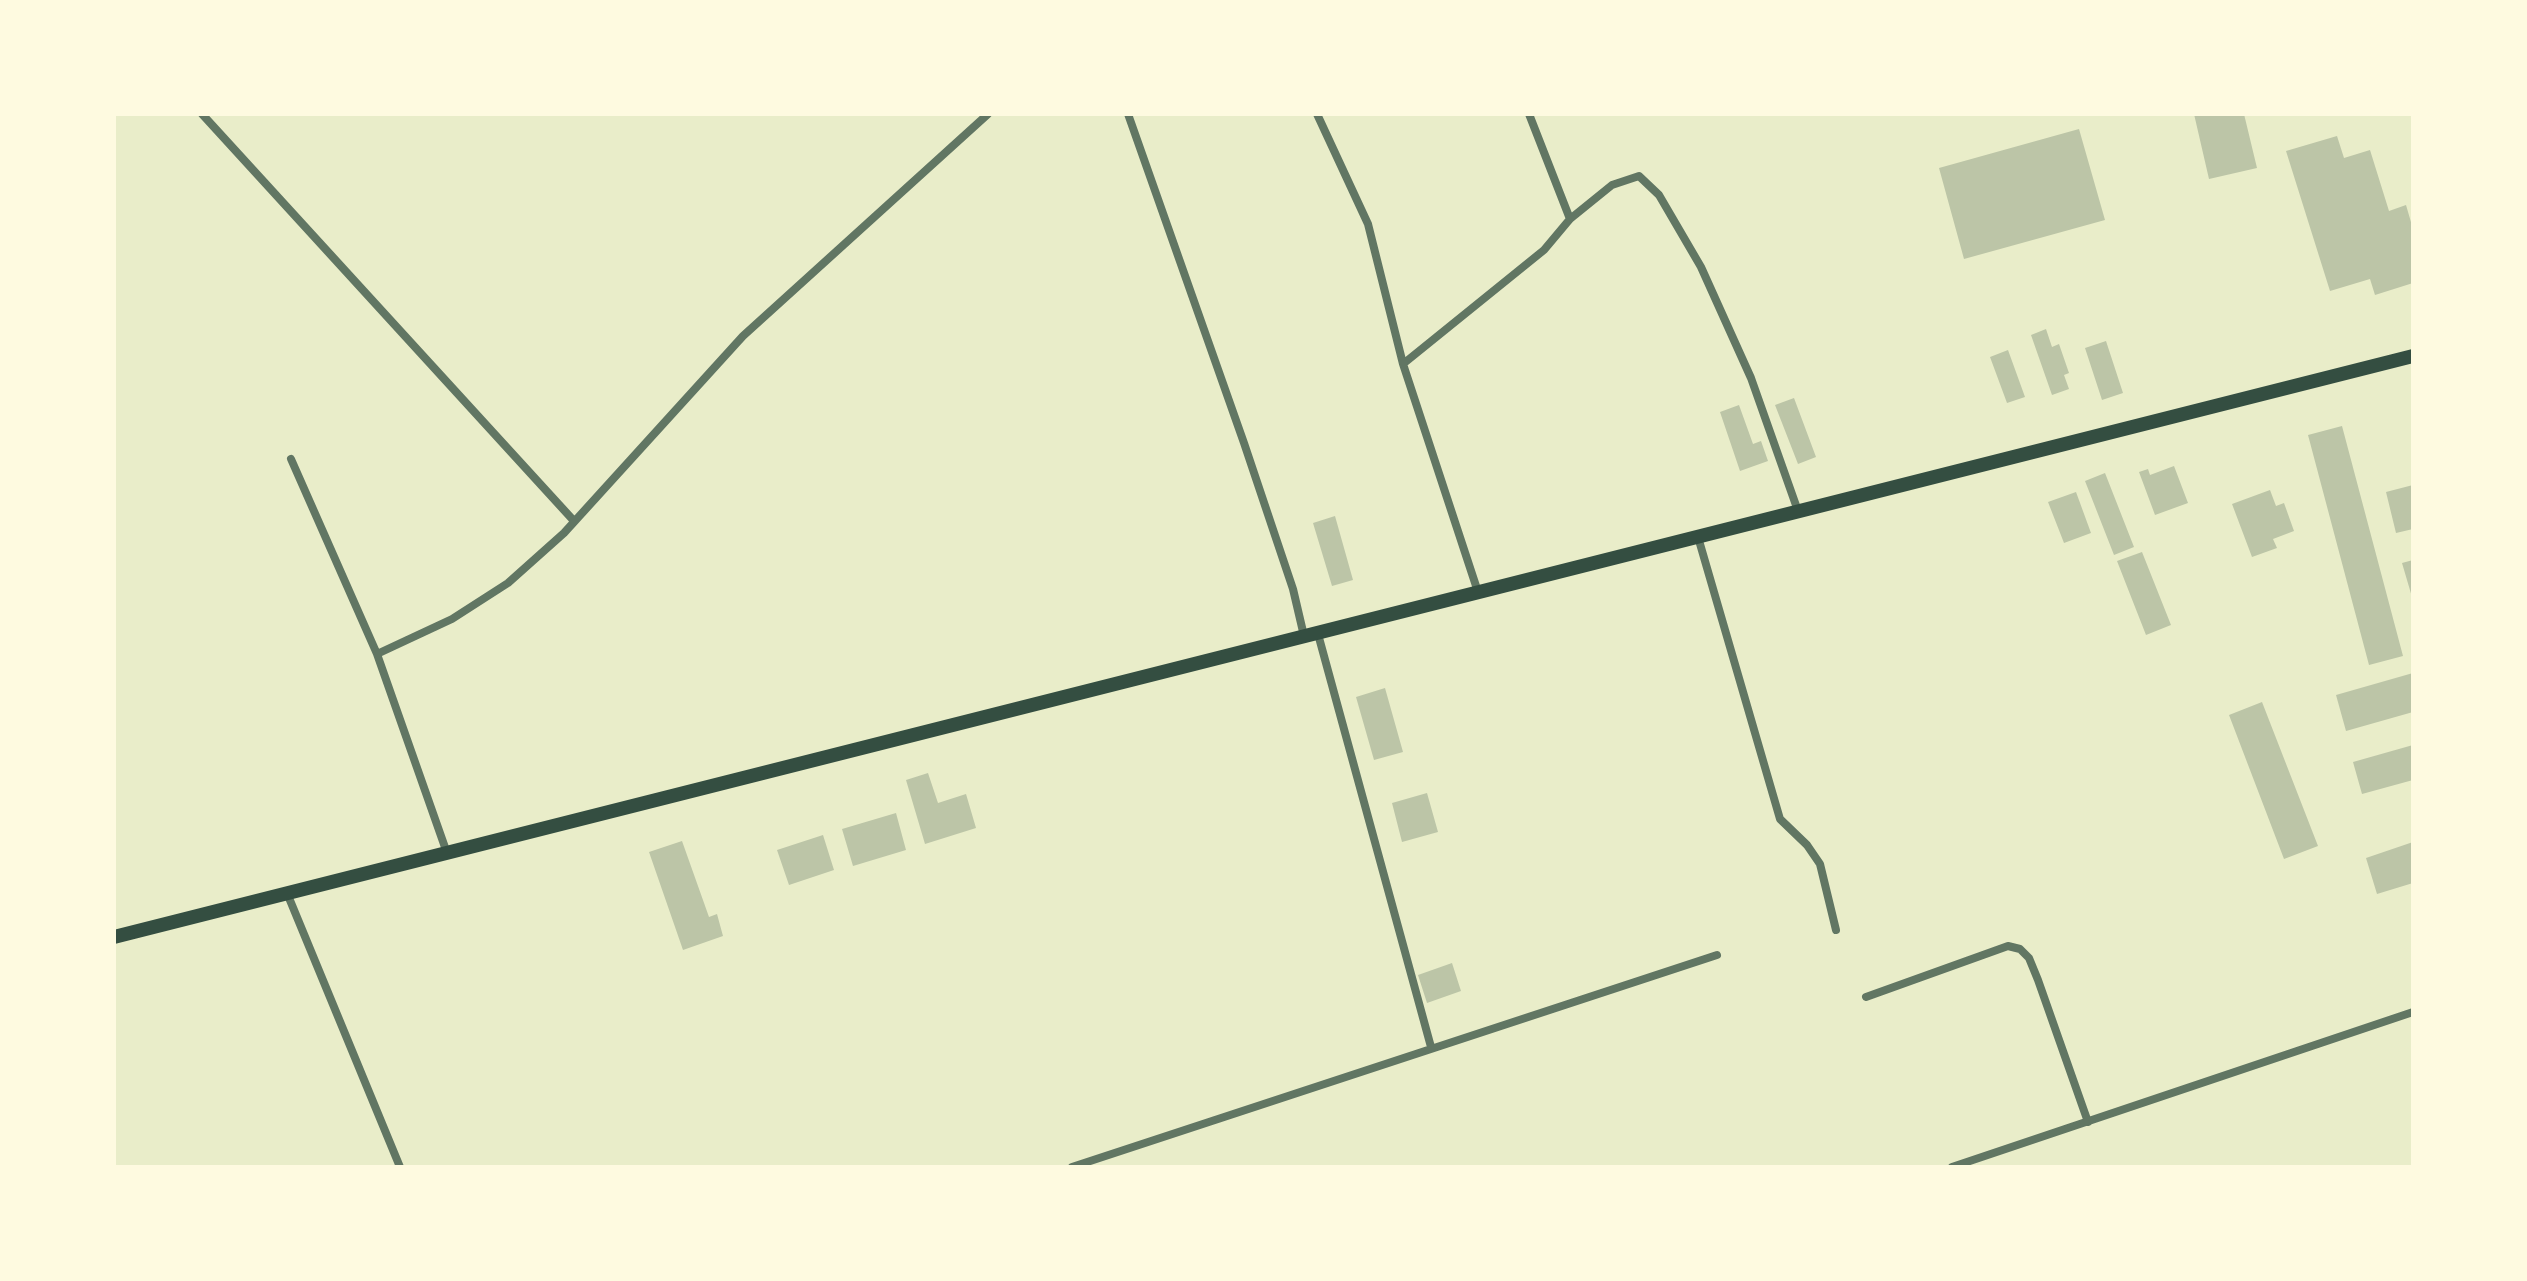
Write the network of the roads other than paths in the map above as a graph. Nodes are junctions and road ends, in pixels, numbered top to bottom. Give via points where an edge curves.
1 (202, 114) edge
2 (988, 114) edge
3 (1128, 114) edge
4 (1317, 114) edge
5 (1529, 114) edge
6 (1570, 219) junction
7 (2413, 356) edge
8 (1403, 364) junction
9 (291, 459) dead end
10 (1798, 511) junction
11 (574, 521) junction
12 (1698, 537) junction
13 (1478, 592) junction
14 (1311, 636) junction
15 (377, 654) junction
16 (447, 853) junction
17 (287, 893) junction
18 (1836, 930) dead end
19 (114, 937) edge
20 (1717, 955) dead end
21 (1866, 997) dead end
22 (2413, 1012) edge
23 (1431, 1047) junction
24 (2088, 1122) junction
25 (400, 1167) edge
26 (1072, 1167) edge
27 (1952, 1167) edge

1 - 11 street
2 - 11 street via 743,336
3 - 14 street
4 - 8 street via 1361,202
5 - 6 street
6 - 8 street via 1544,250
6 - 10 street via 1612,185 1639,176 1649,182 1701,267 1751,378
7 - 10 main road
8 - 13 street
9 - 15 street
10 - 12 main road
11 - 15 street via 508,583 452,619
12 - 13 main road
12 - 18 street via 1780,819 1820,864
13 - 14 main road
14 - 16 main road
14 - 23 street
15 - 16 street
16 - 17 main road
17 - 19 main road
17 - 25 street
20 - 23 street
21 - 24 street via 2008,946 2020,949 2038,980
22 - 24 street
23 - 26 street
24 - 27 street

